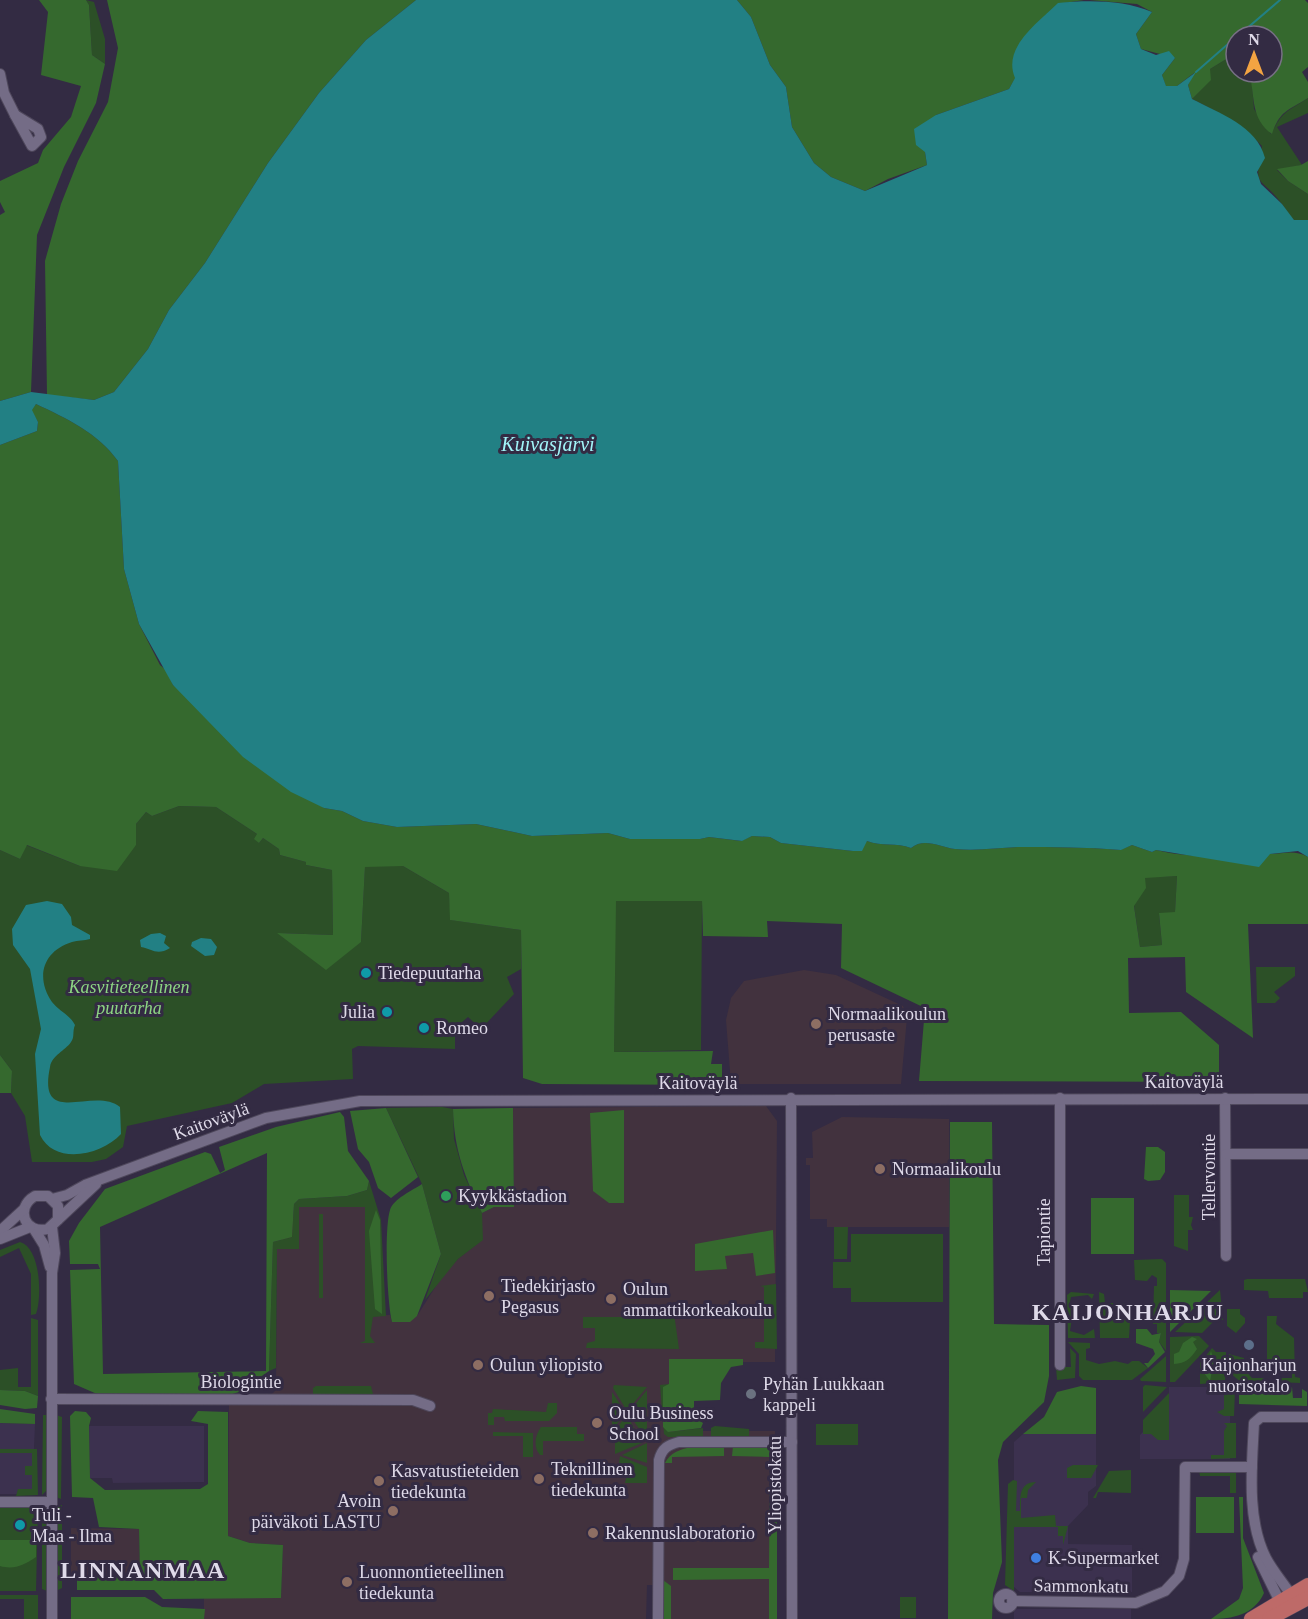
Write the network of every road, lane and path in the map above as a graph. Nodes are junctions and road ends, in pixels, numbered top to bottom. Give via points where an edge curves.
1 (0, 74) edge
2 (15, 115) dead end
3 (791, 1098) junction
4 (1060, 1098) junction
5 (1225, 1098) junction
6 (1308, 1099) edge
7 (1308, 1154) edge
8 (1226, 1155) junction
9 (100, 1180) junction
10 (52, 1199) junction
11 (23, 1210) junction
12 (55, 1223) junction
13 (32, 1228) junction
14 (0, 1231) edge
15 (0, 1239) edge
16 (1226, 1256) dead end
17 (52, 1273) junction
18 (1060, 1365) dead end
19 (51, 1399) junction
20 (430, 1406) dead end
21 (1308, 1417) edge
22 (792, 1442) junction
23 (1252, 1467) junction
24 (0, 1502) edge
25 (51, 1502) junction
26 (1308, 1585) edge
27 (1012, 1601) dead end
28 (1292, 1601) edge
29 (52, 1619) edge
30 (658, 1619) edge
31 (792, 1619) edge
32 (1251, 1619) edge
33 (1269, 1619) edge

1 - 2 street
3 - 4 street, Kaitoväylä
3 - 9 street, Kaitoväylä via 360,1101 266,1118
3 - 22 street, Yliopistokatu
4 - 5 street, Kaitoväylä
4 - 18 street, Tapiontie
5 - 6 street, Kaitoväylä
5 - 8 street, Tellervontie
7 - 8 street
8 - 16 street, Tellervontie
9 - 10 street, Kaitoväylä
9 - 12 street, Kaitoväylä
10 - 11 street via 35,1196
10 - 12 street via 59,1210
11 - 13 street via 24,1219
11 - 14 street
12 - 13 street via 43,1231
12 - 17 street
13 - 15 street
13 - 17 street via 44,1245
17 - 19 street
19 - 20 street, Biologintie via 413,1400
19 - 25 street
21 - 23 street via 1256,1419
22 - 30 street via 679,1442 661,1452
22 - 31 street, Yliopistokatu
23 - 27 street, Sammonkatu via 1185,1467 1184,1559 1179,1576 1158,1596 1136,1604
23 - 28 street via 1259,1540
24 - 25 street
25 - 29 street
26 - 28 main road
28 - 32 main road
28 - 33 main road

